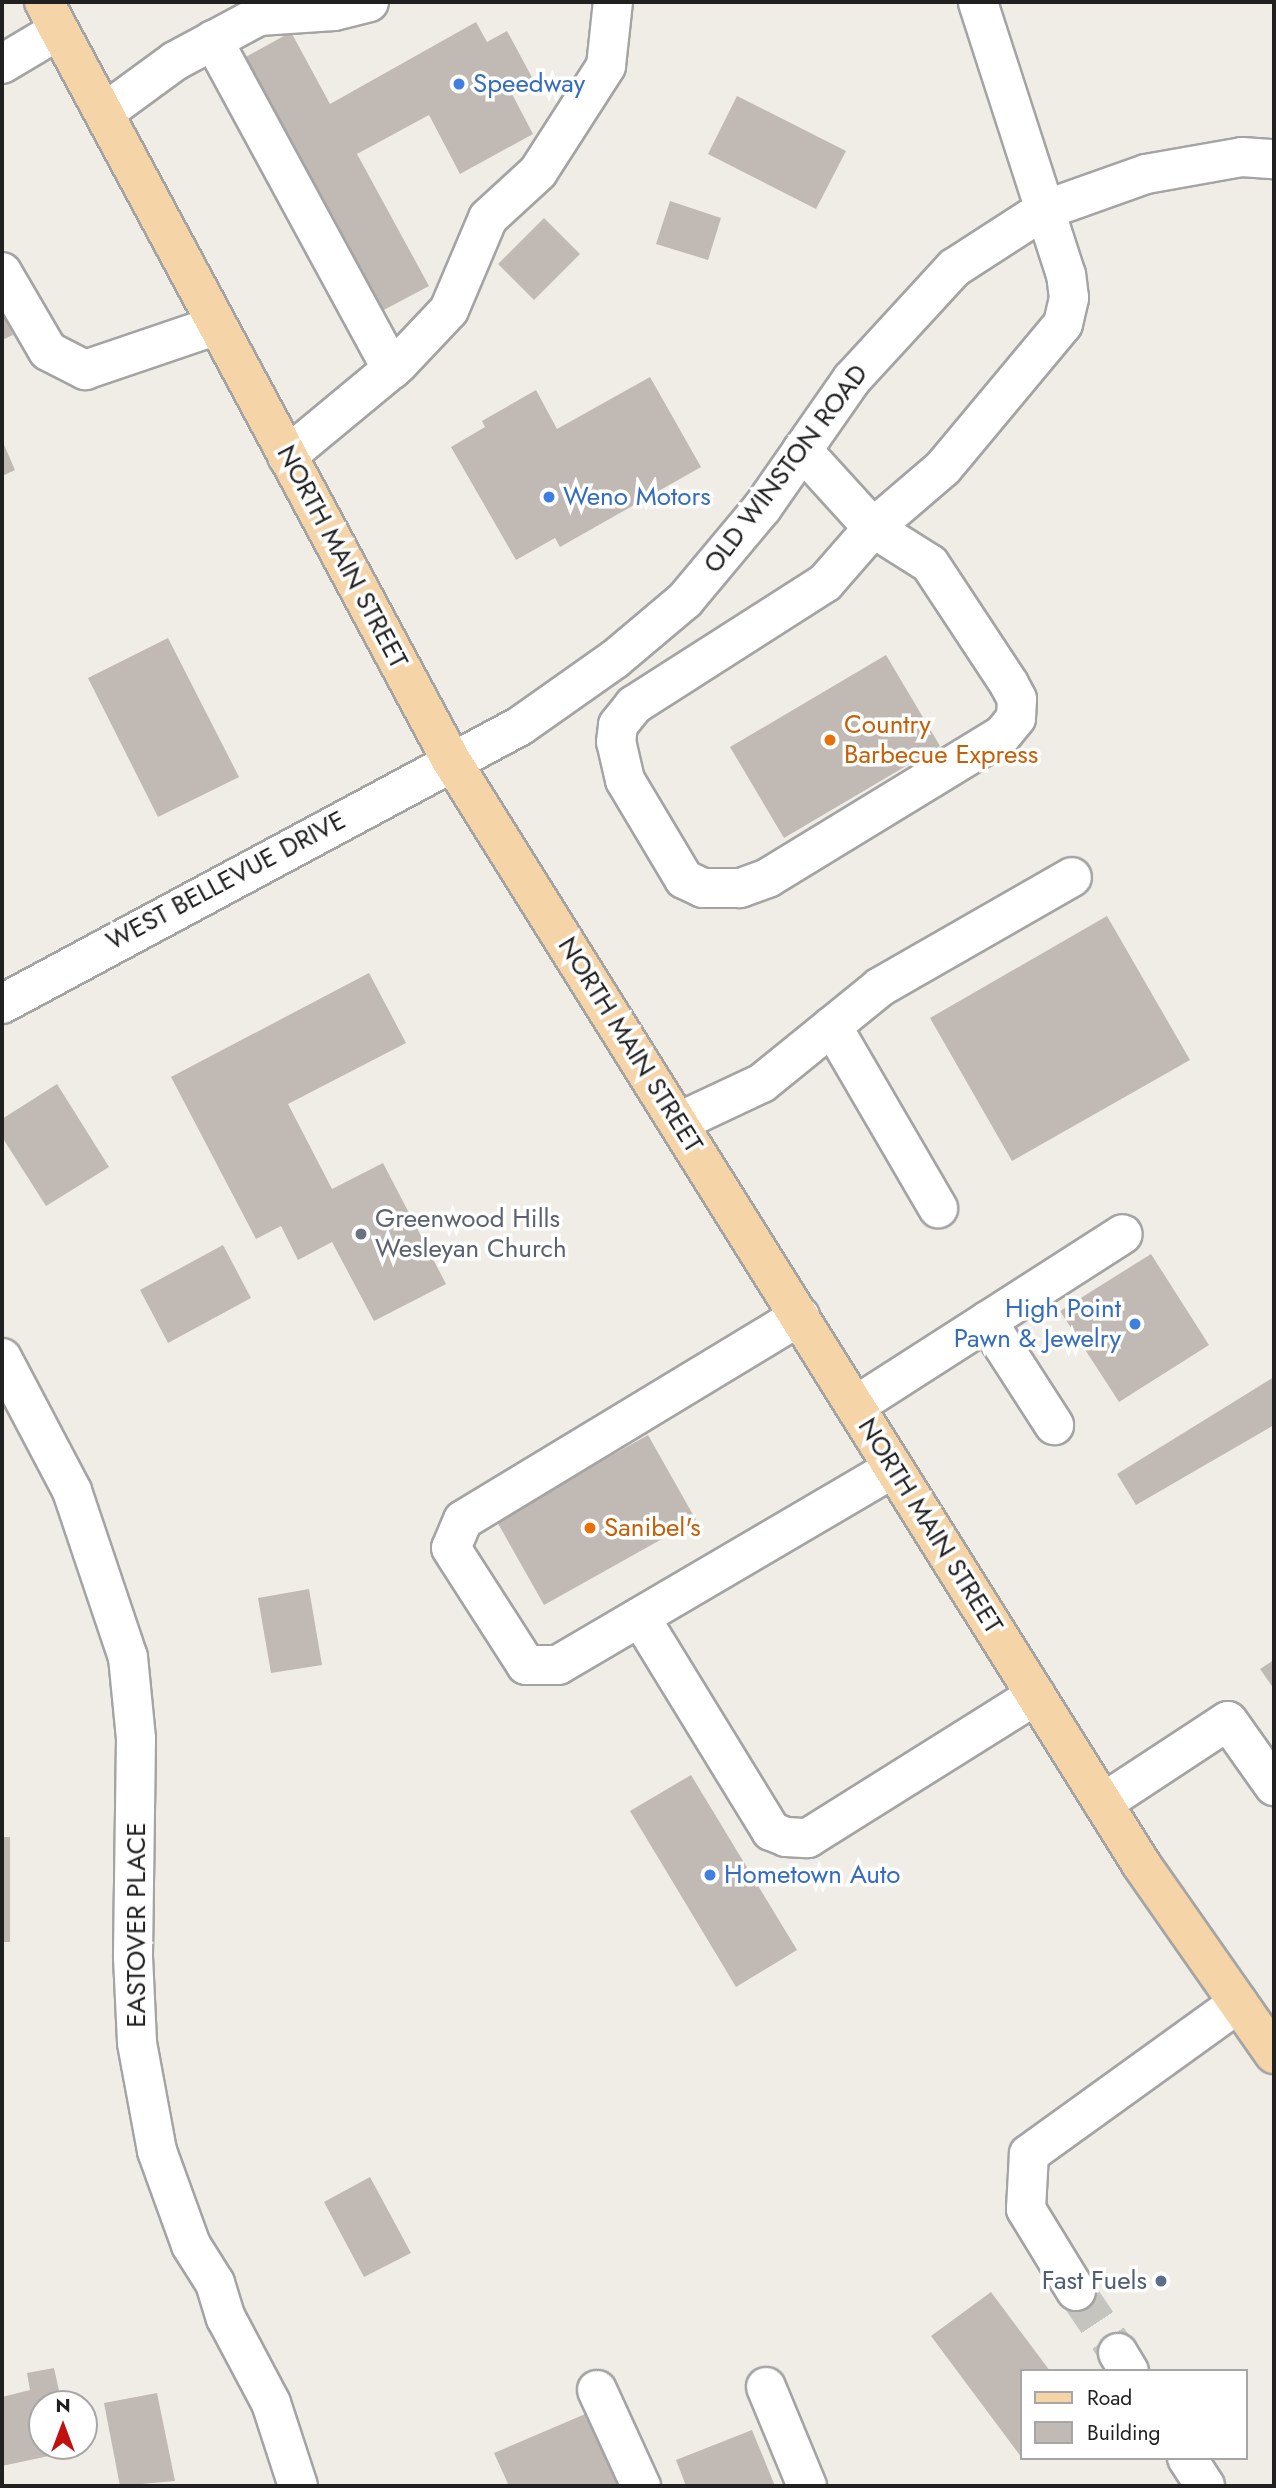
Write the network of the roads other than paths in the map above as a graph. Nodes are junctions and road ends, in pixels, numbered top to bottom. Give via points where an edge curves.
1 (369, 2) edge
2 (612, 2) edge
3 (978, 2) edge
4 (52, 16) edge
5 (213, 40) junction
6 (2, 64) edge
7 (104, 113) junction
8 (1274, 159) edge
9 (1042, 211) junction
10 (2, 272) edge
11 (217, 326) junction
12 (392, 370) junction
13 (803, 450) junction
14 (287, 456) junction
15 (873, 528) junction
16 (451, 760) junction
17 (1072, 877) dead end
18 (2, 1004) edge
19 (832, 1026) junction
20 (679, 1122) junction
21 (938, 1208) dead end
22 (1123, 1234) dead end
23 (800, 1316) junction
24 (987, 1321) junction
25 (2, 1358) edge
26 (855, 1406) junction
27 (1054, 1425) dead end
28 (894, 1468) junction
29 (640, 1617) junction
30 (1036, 1695) junction
31 (1274, 1786) edge
32 (1103, 1803) junction
33 (1238, 2003) junction
34 (1274, 2054) edge
35 (1076, 2291) tunnel mouth
36 (766, 2387) dead end
37 (597, 2390) dead end
38 (1188, 2460) edge
39 (299, 2486) edge
40 (641, 2486) edge
41 (807, 2486) edge
42 (1205, 2486) edge

1 - 5 street via 334,11 259,16
2 - 12 street via 606,66 538,172 488,218 449,310
3 - 9 street
4 - 6 street
4 - 7 main road, NORTH MAIN STREET
5 - 7 street via 175,61
5 - 12 street
7 - 11 main road, NORTH MAIN STREET
8 - 9 street, OLD WINSTON ROAD via 1242,157 1146,174
9 - 13 street, OLD WINSTON ROAD via 954,268 852,379
9 - 15 street via 1066,275 1069,298 1063,324 943,468
10 - 11 street via 48,351 85,370
11 - 14 main road, NORTH MAIN STREET
12 - 14 street
13 - 15 street
13 - 16 street, OLD WINSTON ROAD via 762,509 685,600 615,659 520,726
14 - 16 main road, NORTH MAIN STREET
15 - 15 street via 825,583 634,705 618,725 616,741 625,780 684,878 703,888 740,888 768,878 1002,735 1016,718 1017,699 1009,684 930,564
16 - 18 street, WEST BELLEVUE DRIVE
16 - 20 main road, NORTH MAIN STREET
17 - 19 street via 880,987
19 - 20 street via 762,1083
19 - 21 street
20 - 23 main road, NORTH MAIN STREET
22 - 24 street
23 - 26 main road, NORTH MAIN STREET
23 - 29 street via 463,1520 451,1548 526,1665 558,1665
24 - 26 street
24 - 27 street
25 - 39 street, EASTOVER PLACE via 72,1491 128,1657 136,1739 132,1957 137,2043 157,2151 191,2245 215,2283 226,2318 271,2403
26 - 28 main road, NORTH MAIN STREET
28 - 29 street
28 - 30 main road, NORTH MAIN STREET
29 - 30 street via 771,1831 786,1837 808,1838
30 - 32 main road, NORTH MAIN STREET
31 - 32 street via 1228,1721
32 - 33 main road, NORTH MAIN STREET
33 - 34 main road, NORTH MAIN STREET
33 - 35 street via 1029,2154 1026,2209
36 - 41 street
37 - 40 street
38 - 42 street

